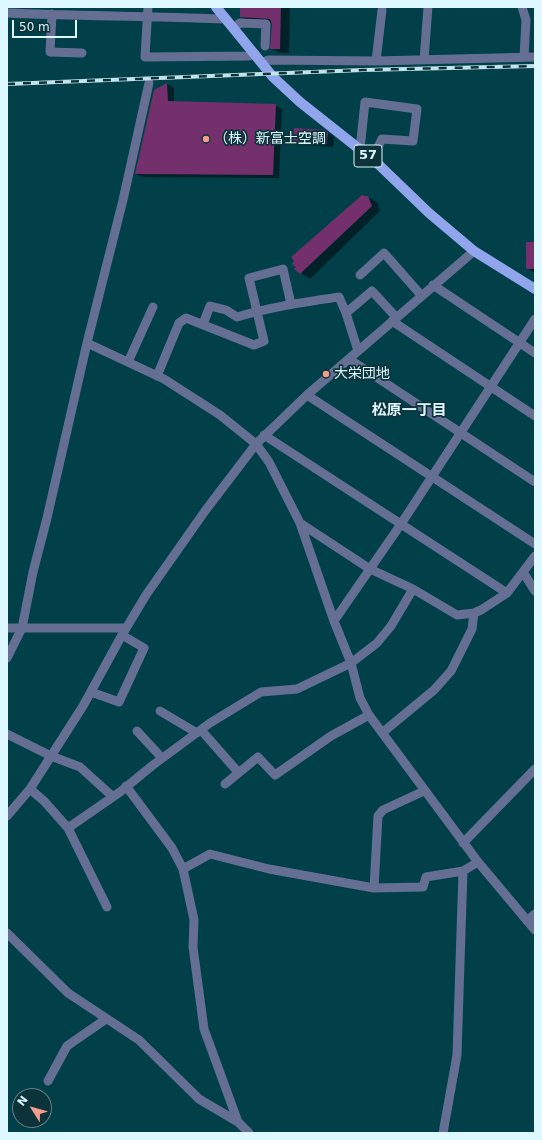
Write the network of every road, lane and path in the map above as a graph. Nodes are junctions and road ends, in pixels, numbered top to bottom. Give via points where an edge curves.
1 (148, 7) edge
2 (216, 7) edge
3 (428, 7) edge
4 (522, 7) edge
5 (382, 10) dead end
6 (36, 11) edge
7 (69, 11) edge
8 (91, 11) edge
9 (119, 11) edge
10 (7, 13) edge
11 (52, 14) junction
12 (148, 18) junction
13 (224, 18) junction
14 (233, 28) junction
15 (265, 46) dead end
16 (82, 53) dead end
17 (255, 54) junction
18 (524, 57) junction
19 (535, 57) edge
20 (424, 60) junction
21 (376, 61) junction
22 (262, 63) junction
23 (149, 83) dead end
24 (360, 149) junction
25 (372, 159) junction
26 (474, 251) junction
27 (360, 275) dead end
28 (433, 285) junction
29 (535, 289) edge
30 (421, 296) junction
31 (291, 304) junction
32 (153, 307) dead end
33 (258, 311) junction
34 (346, 313) junction
35 (394, 319) junction
36 (535, 319) edge
37 (203, 324) junction
38 (87, 343) junction
39 (520, 343) junction
40 (358, 351) junction
41 (535, 353) edge
42 (349, 358) junction
43 (128, 362) junction
44 (157, 376) junction
45 (491, 387) junction
46 (307, 395) junction
47 (535, 416) edge
48 (461, 433) junction
49 (264, 435) junction
50 (256, 444) junction
51 (432, 477) junction
52 (535, 482) edge
53 (300, 523) junction
54 (401, 524) junction
55 (535, 544) edge
56 (535, 556) edge
57 (370, 569) junction
58 (523, 572) junction
59 (413, 589) junction
60 (535, 591) edge
61 (507, 593) junction
62 (474, 613) junction
63 (334, 621) junction
64 (7, 628) edge
65 (22, 628) junction
66 (124, 632) junction
67 (7, 658) edge
68 (351, 663) junction
69 (91, 692) junction
70 (160, 711) dead end
71 (369, 715) junction
72 (137, 731) dead end
73 (199, 732) junction
74 (382, 733) junction
75 (7, 734) edge
76 (51, 756) junction
77 (162, 758) junction
78 (535, 769) edge
79 (238, 772) junction
80 (225, 784) dead end
81 (126, 786) junction
82 (30, 789) junction
83 (424, 791) junction
84 (112, 796) junction
85 (7, 816) edge
86 (68, 828) junction
87 (463, 843) junction
88 (478, 862) junction
89 (183, 869) junction
90 (463, 871) junction
91 (374, 888) junction
92 (107, 907) dead end
93 (535, 914) edge
94 (527, 921) junction
95 (535, 930) edge
96 (7, 932) edge
97 (106, 1019) junction
98 (48, 1081) dead end
99 (238, 1122) junction
100 (249, 1133) edge
101 (443, 1133) edge

1 - 12 street
2 - 13 main road, 57
3 - 20 street
4 - 18 street via 526,20
5 - 21 street
6 - 10 street
6 - 11 street
7 - 8 street
7 - 11 street
8 - 9 street
9 - 12 street
11 - 16 street via 50,52
12 - 13 street
12 - 17 street via 146,57
13 - 14 main road, 57
14 - 15 street via 240,23 266,24
14 - 17 main road, 57
17 - 22 main road, 57
18 - 19 street
18 - 20 street
20 - 21 street
21 - 22 street via 268,60
22 - 24 main road, 57 via 300,102
23 - 38 street
24 - 25 main road, 57
24 - 25 street via 365,102 417,109 413,141 382,139
25 - 26 main road, 57
26 - 28 street
26 - 29 main road, 57
27 - 30 street via 384,253
28 - 30 street
28 - 39 street
30 - 35 street
31 - 33 street
31 - 33 street via 283,269 250,278
31 - 34 street via 339,297
32 - 43 street
33 - 37 street via 237,317 226,310 210,306
33 - 37 street via 264,341 254,345
34 - 35 street via 372,290
34 - 40 street
35 - 40 street
35 - 45 street
36 - 39 street
37 - 44 street via 186,318 179,323
38 - 43 street
38 - 65 street
39 - 41 street
39 - 45 street
40 - 42 street
42 - 46 street
42 - 48 street
43 - 44 street
44 - 50 street via 220,415
45 - 47 street
45 - 48 street
46 - 49 street
46 - 51 street
48 - 51 street
48 - 52 street
49 - 50 street
49 - 54 street
50 - 53 street via 269,462
50 - 66 street via 146,595
51 - 54 street
51 - 55 street
53 - 57 street
53 - 63 street
54 - 57 street
54 - 61 street
56 - 58 street
57 - 59 street
57 - 63 street
58 - 60 street
58 - 61 street
59 - 62 street via 456,615
59 - 68 street via 391,626 377,643
61 - 62 street
62 - 74 street via 472,629 451,671 434,690
63 - 68 street
64 - 65 street
65 - 66 street
65 - 67 street
66 - 69 street
66 - 69 street via 144,648 119,702
68 - 71 street via 360,698
68 - 73 street via 297,689 261,692
69 - 76 street
70 - 73 street
71 - 74 street
71 - 79 street via 331,736 275,775 258,757
72 - 77 street
73 - 77 street
73 - 79 street
74 - 83 street
75 - 76 street
76 - 82 street
76 - 84 street via 80,767
77 - 81 street
78 - 87 street
79 - 80 street
81 - 84 street
81 - 89 street via 172,848
82 - 85 street
82 - 86 street
83 - 87 street
83 - 91 street via 383,810 378,816
84 - 86 street
86 - 92 street
87 - 88 street
88 - 90 street
88 - 94 street
89 - 91 street via 210,854 269,869
89 - 99 street via 194,920 193,946 204,1029
90 - 91 street via 426,877 423,887
90 - 101 street via 457,1056
93 - 94 street
94 - 95 street
96 - 97 street via 68,994
97 - 98 street via 67,1046
97 - 99 street via 139,1040 199,1099
99 - 100 street

